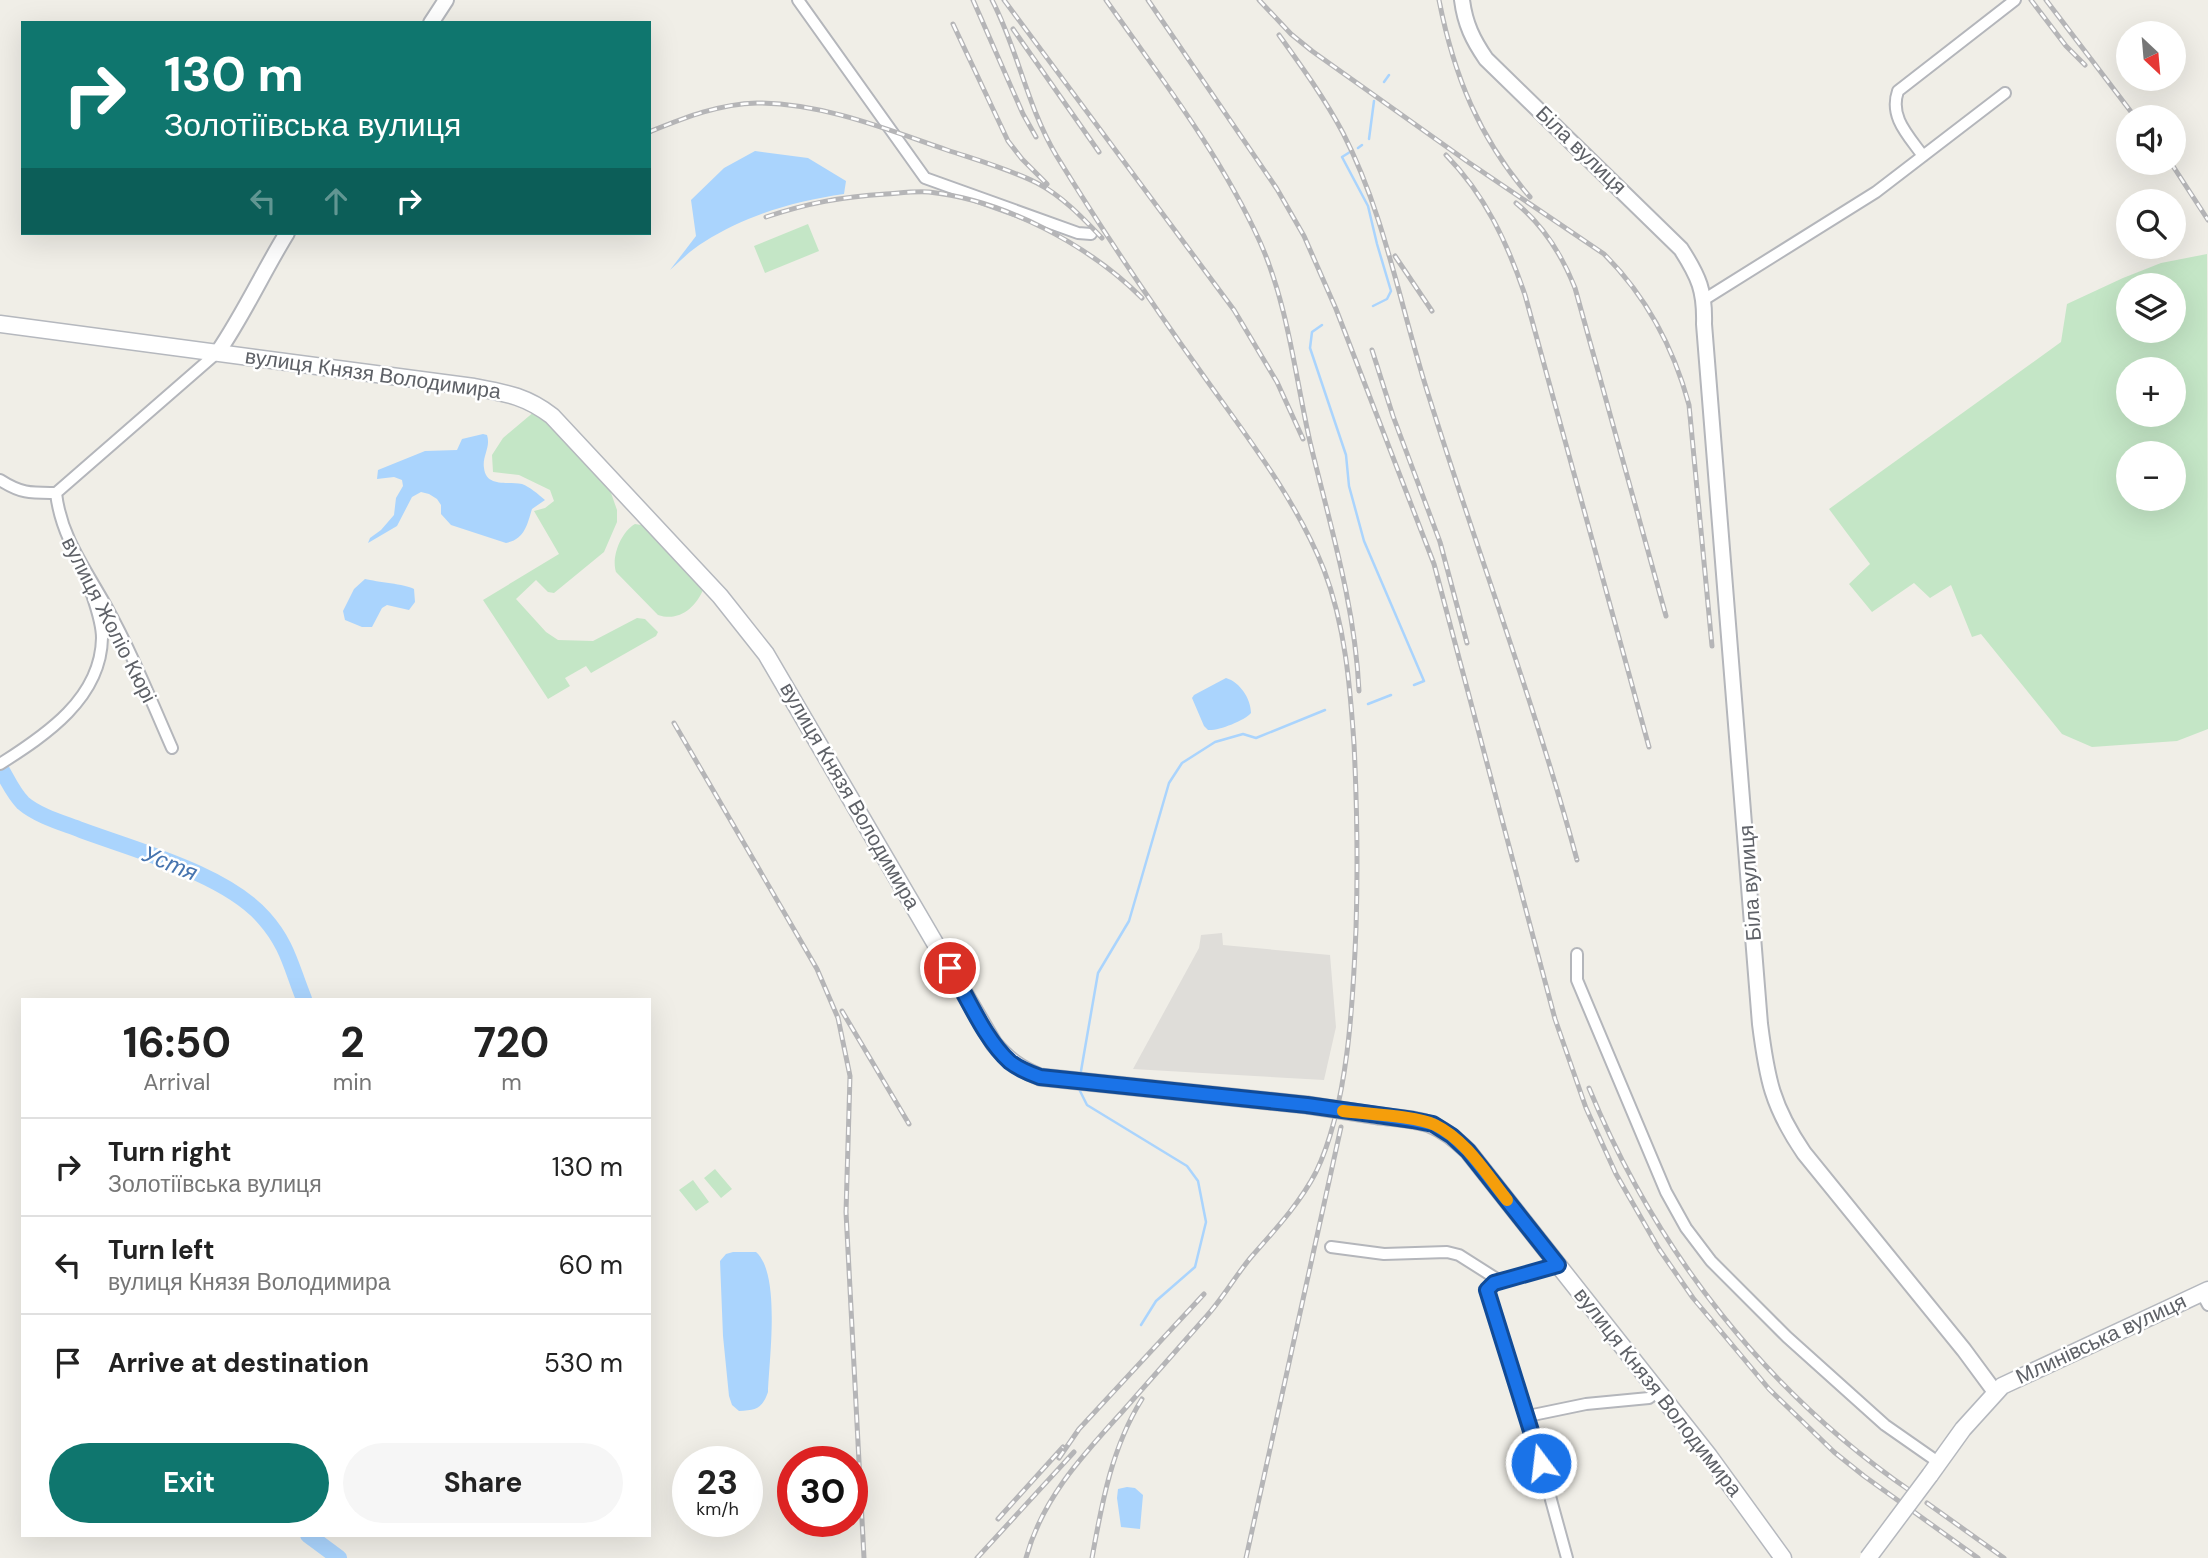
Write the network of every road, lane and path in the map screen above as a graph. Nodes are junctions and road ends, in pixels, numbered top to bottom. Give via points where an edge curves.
1 (446, 0) edge
2 (798, 0) edge
3 (1462, 0) edge
4 (2015, 0) edge
5 (432, 21) edge
6 (2005, 93) dead end
7 (1923, 156) junction
8 (1090, 234) dead end
9 (286, 235) edge
10 (1705, 299) junction
11 (0, 324) edge
12 (218, 352) junction
13 (0, 480) edge
14 (56, 493) junction
15 (86, 575) junction
16 (172, 748) dead end
17 (0, 764) edge
18 (1577, 954) dead end
19 (1331, 1247) dead end
20 (1558, 1265) junction
21 (1500, 1281) junction
22 (2206, 1296) edge
23 (1657, 1391) junction
24 (1995, 1392) junction
25 (1528, 1416) junction
26 (1934, 1469) junction
27 (1567, 1558) edge
28 (1783, 1558) edge
29 (1868, 1558) edge

1 - 5 street
2 - 8 street via 925,178
3 - 10 street, Біла вулиця via 1471,36 1486,59 1681,249 1697,274
4 - 7 street via 1898,91 1893,105 1899,121
6 - 7 street
7 - 10 street via 1876,192
9 - 12 street
10 - 24 street, Біла вулиця via 1760,1024 1771,1089 1788,1130 1804,1153
11 - 12 main road, вулиця Князя Володимира
12 - 14 street
12 - 20 main road, вулиця Князя Володимира, bridge via 511,393 552,416 720,596 766,654 995,1044 1022,1070 1040,1077 1307,1105 1433,1124 1468,1151
13 - 14 street via 27,494
14 - 15 street, вулиця Жоліо Кюрі via 63,528
15 - 16 street, вулиця Жоліо Кюрі via 106,606
15 - 17 street via 101,623 95,669 67,714
18 - 26 street via 1577,980 1666,1192 1686,1228 1711,1261 1787,1337
19 - 21 street via 1384,1254 1447,1252
20 - 21 street
20 - 23 main road, вулиця Князя Володимира
21 - 25 street via 1487,1292
22 - 24 main road, Млинівська вулиця via 2013,1379
23 - 25 street via 1648,1398
23 - 28 main road, вулиця Князя Володимира
24 - 26 main road, Млинівська вулиця
25 - 27 street
26 - 29 main road, Млинівська вулиця, bridge

